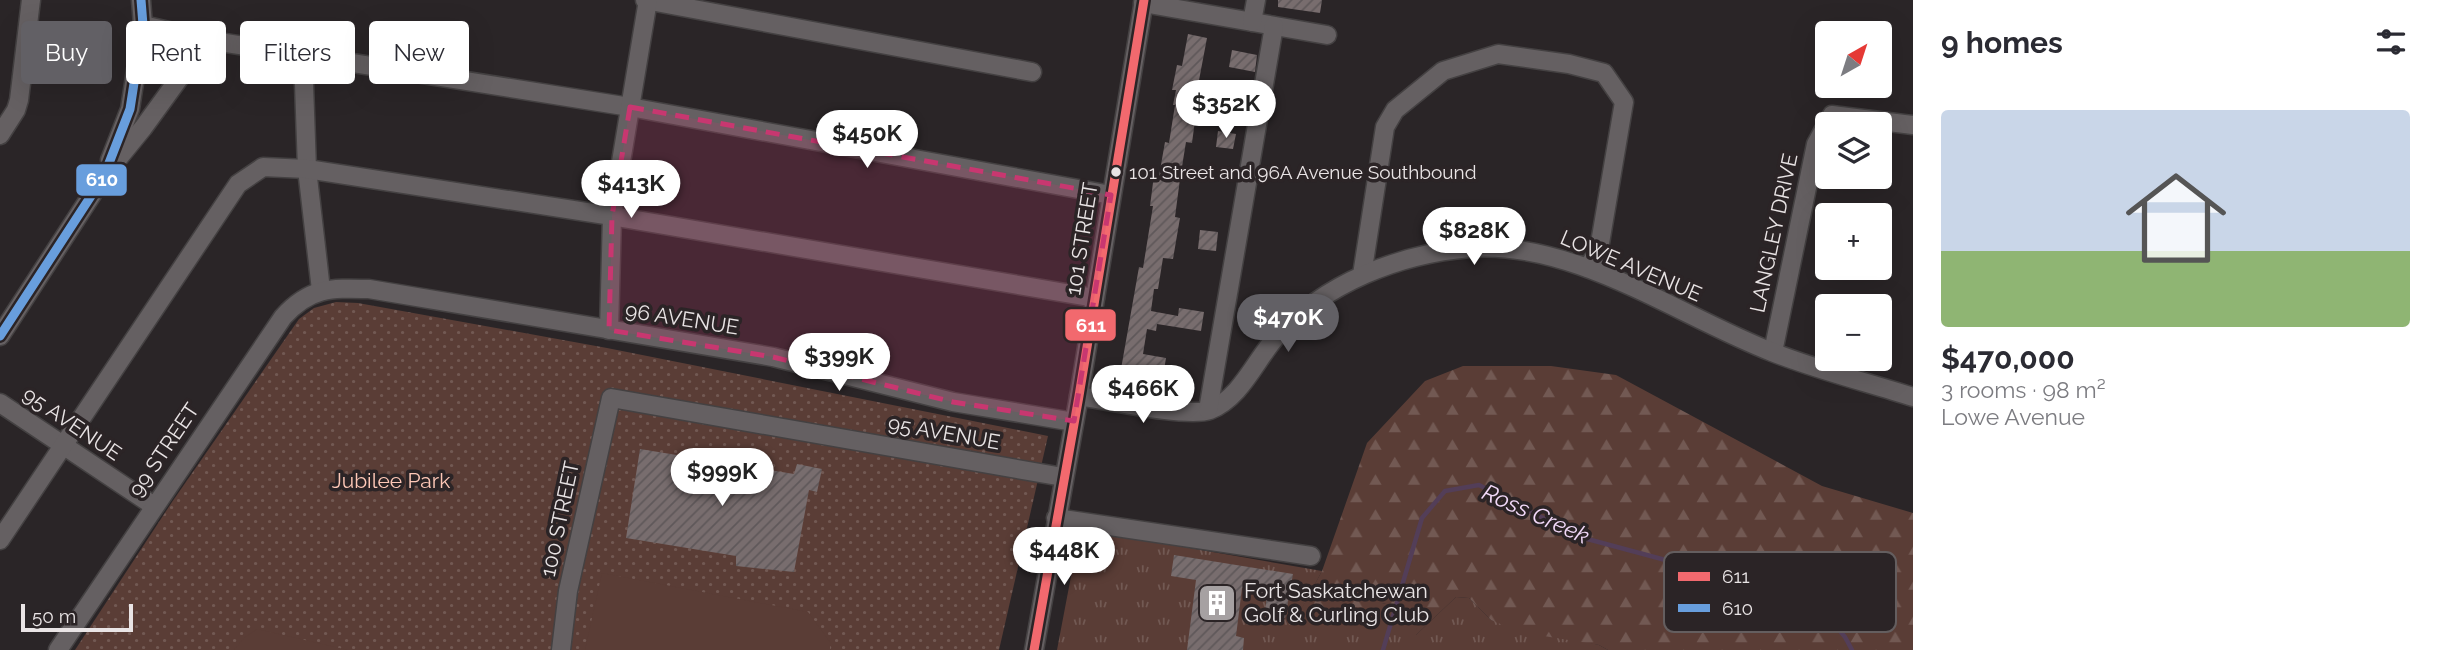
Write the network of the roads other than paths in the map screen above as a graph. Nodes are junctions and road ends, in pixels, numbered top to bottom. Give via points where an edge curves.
1 (31, 0) edge
2 (141, 0) edge
3 (647, 0) edge
4 (1256, 0) edge
5 (1143, 2) edge
6 (144, 21) edge
7 (1252, 22) junction
8 (1274, 26) junction
9 (1327, 35) dead end
10 (355, 63) edge
11 (1032, 72) dead end
12 (134, 84) edge
13 (175, 84) edge
14 (304, 84) edge
15 (630, 107) junction
16 (1892, 122) edge
17 (1913, 125) edge
18 (0, 135) edge
19 (1815, 150) edge
20 (307, 169) junction
21 (104, 176) junction
22 (1111, 195) junction
23 (612, 216) junction
24 (1588, 268) junction
25 (1362, 275) junction
26 (321, 290) junction
27 (1096, 298) junction
28 (609, 330) junction
29 (0, 336) edge
30 (1773, 352) junction
31 (1079, 396) junction
32 (1913, 397) edge
33 (611, 398) joint
34 (0, 403) edge
35 (1208, 410) junction
36 (1074, 422) junction
37 (63, 446) junction
38 (1063, 477) junction
39 (153, 506) junction
40 (1056, 517) junction
41 (0, 540) edge
42 (1311, 556) dead end
43 (58, 650) edge
44 (561, 650) edge
45 (1034, 650) edge

1 - 18 street via 19,100
2 - 6 street
3 - 11 street
3 - 15 street
4 - 7 street
5 - 7 street
5 - 22 street, 101 STREET
7 - 8 street
8 - 9 street
8 - 35 street
10 - 15 street
12 - 21 street via 130,109
13 - 21 street
14 - 20 street
15 - 22 street
15 - 23 street
16 - 17 street, LANGLEY DRIVE
19 - 30 street, LANGLEY DRIVE
20 - 23 street
20 - 26 street
20 - 37 street via 263,167 237,184
21 - 29 street
22 - 27 street, 101 STREET
23 - 27 street
23 - 28 street
24 - 25 street, LOWE AVENUE via 1530,251 1471,248 1432,253
24 - 25 street via 1599,249 1624,102 1604,73 1498,54 1443,71 1389,118
24 - 30 street, LOWE AVENUE
25 - 35 street, LOWE AVENUE via 1291,322 1229,398
26 - 28 street, 96 AVENUE via 369,289
26 - 39 street, 99 STREET via 294,304 283,317
27 - 31 street, 101 STREET
28 - 36 street, 96 AVENUE via 773,357 953,402
30 - 32 street, LOWE AVENUE
31 - 35 street via 1182,411
31 - 36 street, 101 STREET
33 - 38 street, 95 AVENUE
33 - 44 street, 100 STREET via 568,591
34 - 37 street, 95 AVENUE
36 - 38 street, 101 STREET
37 - 39 street, 95 AVENUE
37 - 41 street
38 - 40 street, 101 STREET
39 - 43 street, 99 STREET
40 - 42 street
40 - 45 street, 101 STREET

